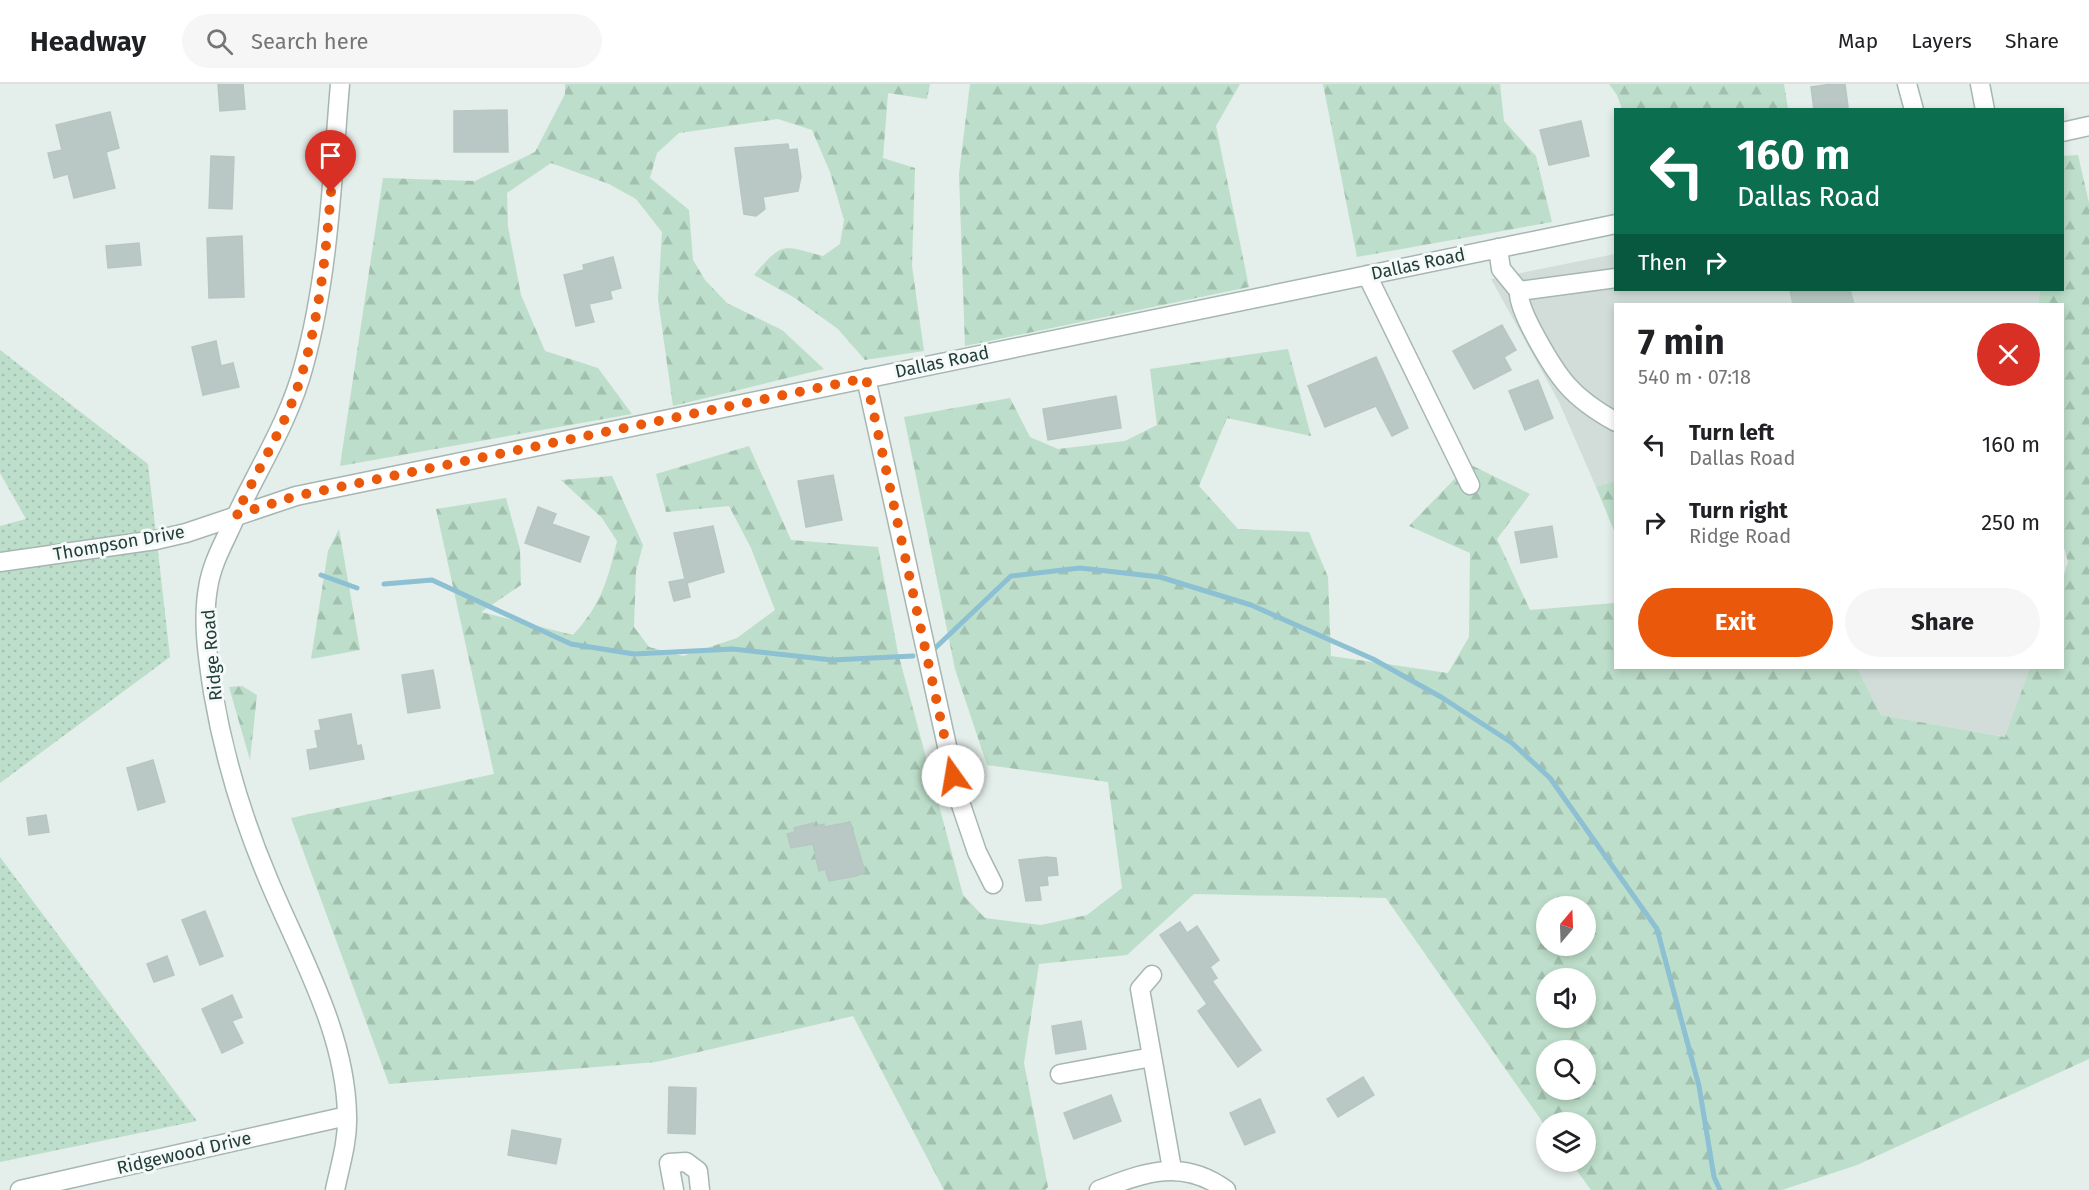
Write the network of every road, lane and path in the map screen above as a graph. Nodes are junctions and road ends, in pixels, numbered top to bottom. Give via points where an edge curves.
1 (340, 84) edge
2 (1907, 84) edge
3 (1980, 84) edge
4 (1913, 108) edge
5 (1985, 108) edge
6 (2089, 126) edge
7 (2064, 132) edge
8 (1614, 224) edge
9 (1498, 248) junction
10 (1367, 275) junction
11 (1614, 278) edge
12 (1519, 291) junction
13 (866, 378) junction
14 (1614, 421) edge
15 (1470, 485) dead end
16 (236, 515) junction
17 (0, 562) edge
18 (993, 884) dead end
19 (1152, 975) dead end
20 (1152, 1057) junction
21 (1060, 1074) dead end
22 (347, 1116) junction
23 (1172, 1169) junction
24 (20, 1190) edge
25 (335, 1190) edge
26 (674, 1190) edge
27 (700, 1190) edge
28 (1099, 1190) edge
29 (1226, 1190) edge

1 - 16 street, Ridge Road via 329,214 314,324 292,401
2 - 4 street
3 - 5 street
6 - 7 street
8 - 9 street, Dallas Road
9 - 10 street, Dallas Road
9 - 12 street via 1501,269
10 - 13 street, Dallas Road
10 - 15 street
11 - 12 street
12 - 14 street via 1518,302 1528,323 1566,385 1593,409
13 - 16 street, Dallas Road via 296,496
13 - 18 street via 958,796 977,852
16 - 17 street, Thompson Drive via 156,540
16 - 22 street, Ridge Road via 213,565 208,589 206,612 213,692 250,832 331,1031 345,1086
19 - 20 street via 1140,989
20 - 21 street
20 - 23 street
22 - 24 street, Ridgewood Drive
22 - 25 street, Ridge Road
23 - 28 street
23 - 29 street via 1193,1172
26 - 27 street via 669,1163 686,1162 698,1172

